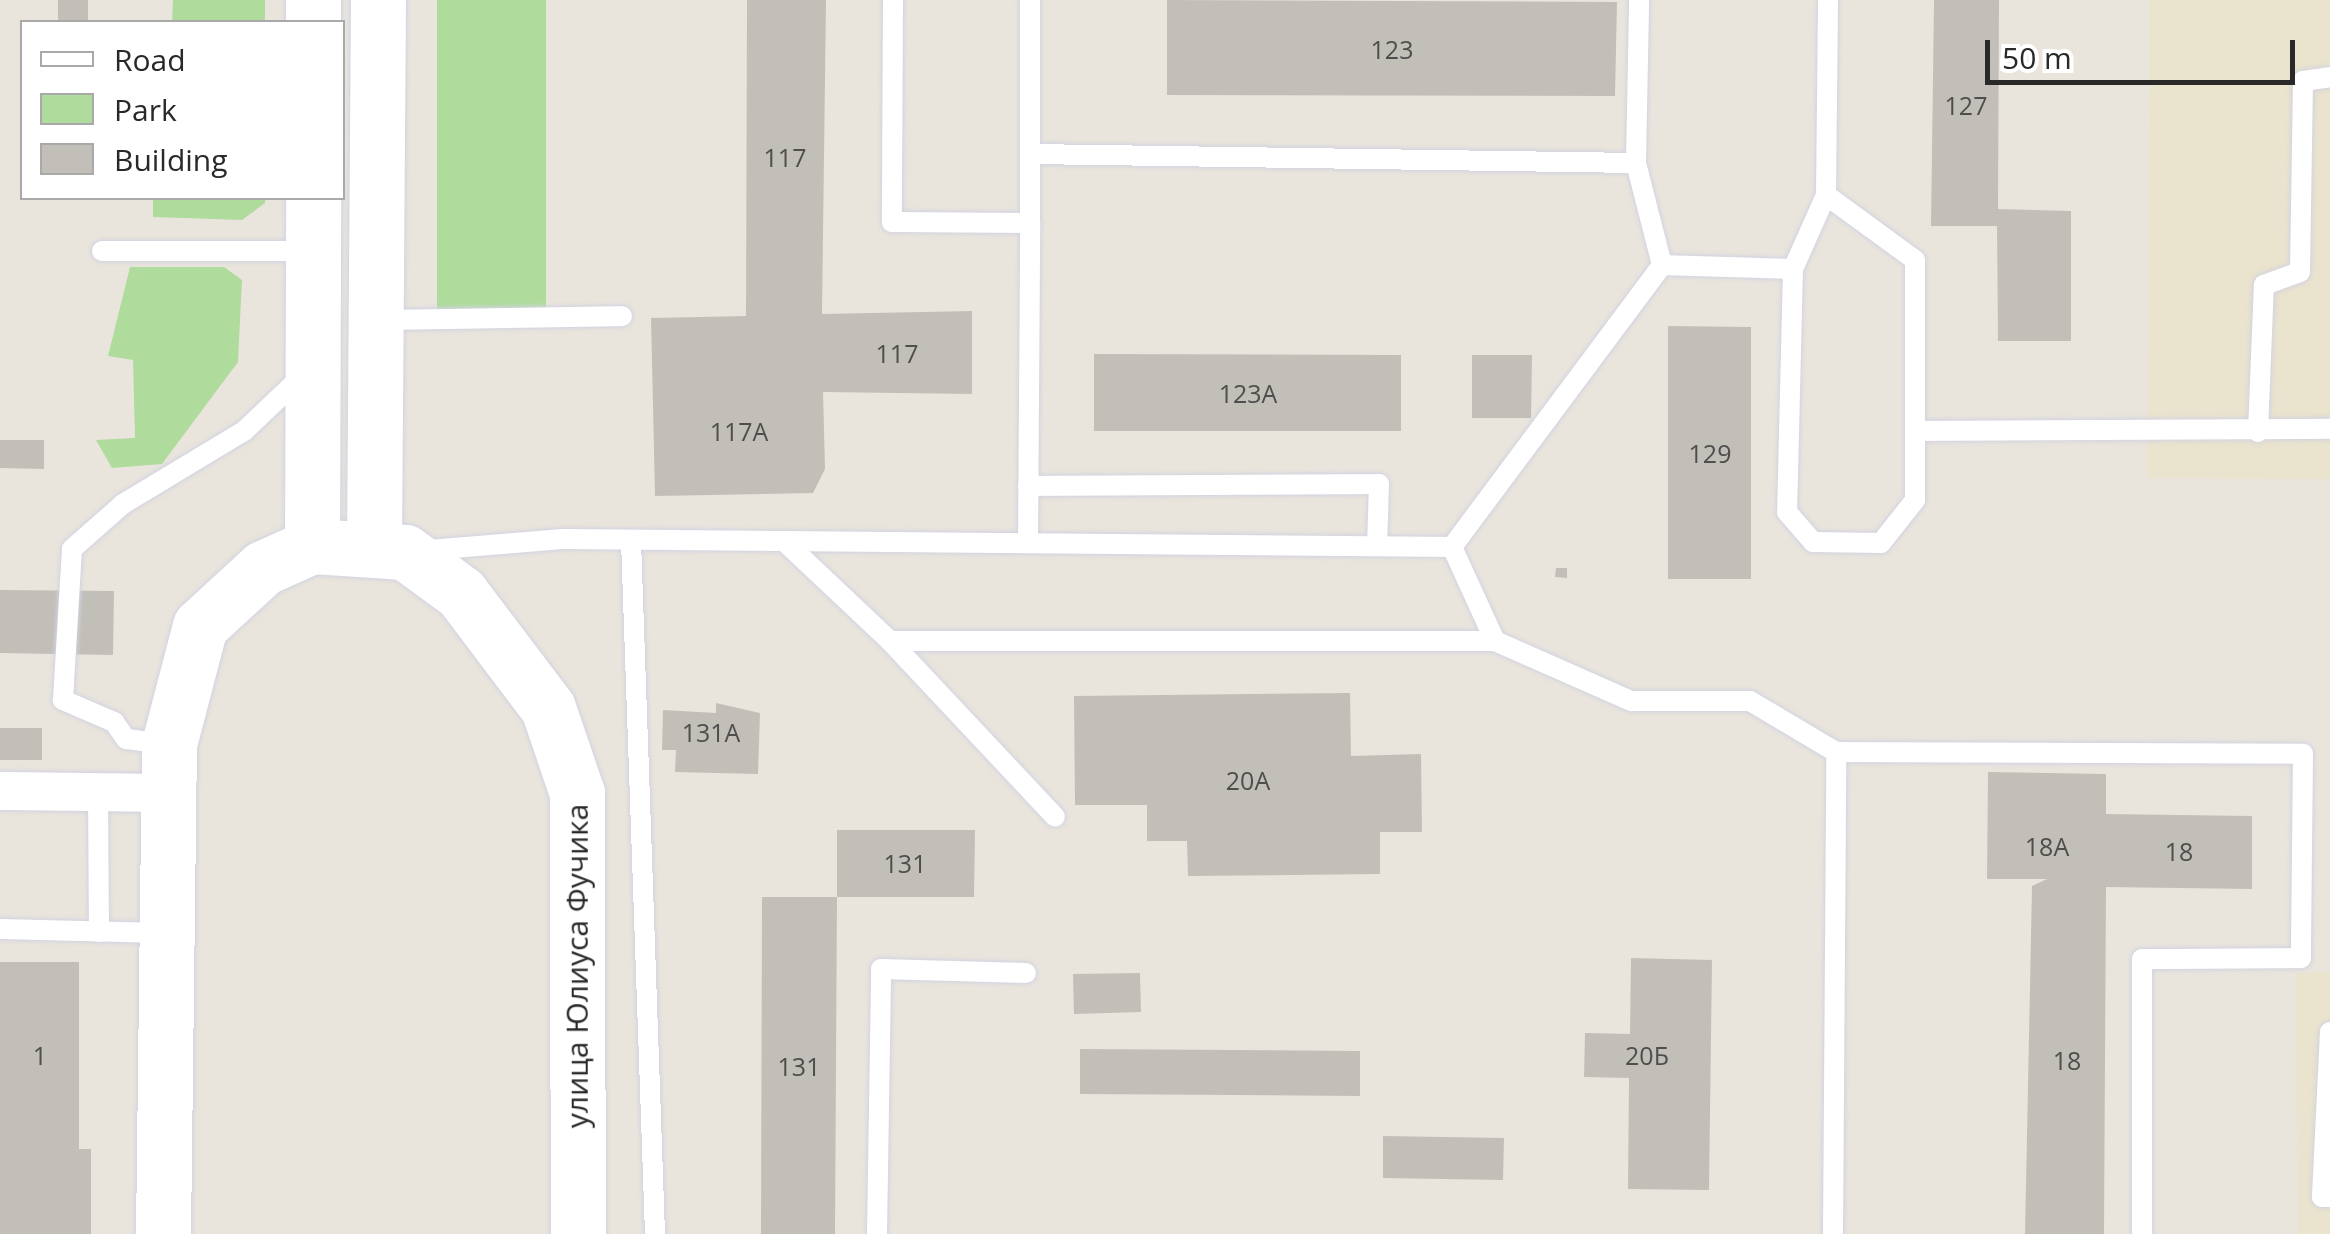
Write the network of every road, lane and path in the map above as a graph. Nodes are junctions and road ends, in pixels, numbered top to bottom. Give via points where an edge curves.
1 (378, 0) edge
2 (893, 0) edge
3 (1030, 0) edge
4 (1639, 0) edge
5 (1828, 0) edge
6 (2330, 77) edge
7 (1030, 154) junction
8 (1636, 163) junction
9 (1826, 195) junction
10 (313, 200) edge
11 (1030, 223) junction
12 (102, 251) dead end
13 (313, 252) junction
14 (1662, 264) junction
15 (1793, 270) junction
16 (622, 316) dead end
17 (376, 320) junction
18 (312, 366) junction
19 (2330, 429) edge
20 (1915, 431) junction
21 (2258, 432) junction
22 (1028, 486) junction
23 (632, 540) junction
24 (784, 541) junction
25 (1028, 543) junction
26 (312, 546) junction
27 (1377, 546) junction
28 (1452, 547) junction
29 (390, 549) junction
30 (890, 641) junction
31 (1494, 642) junction
32 (1836, 752) junction
33 (169, 769) junction
34 (0, 791) edge
35 (98, 792) junction
36 (1055, 817) dead end
37 (0, 929) edge
38 (99, 932) junction
39 (169, 933) junction
40 (1026, 973) dead end
41 (2330, 1032) edge
42 (2330, 1197) edge
43 (163, 1234) edge
44 (578, 1234) edge
45 (655, 1234) edge
46 (877, 1234) edge
47 (1834, 1234) edge
48 (2142, 1234) edge

1 - 17 main road
2 - 11 lane via 892,222
3 - 7 lane
4 - 8 lane
5 - 9 lane
6 - 21 lane via 2302,81 2300,272 2264,285
7 - 8 lane
7 - 11 lane
8 - 14 lane
9 - 15 lane
9 - 20 lane via 1914,260
10 - 13 main road
11 - 22 lane
12 - 13 lane
13 - 18 main road
14 - 15 lane
14 - 28 lane
15 - 20 lane via 1787,512 1813,542 1882,543 1915,500
16 - 17 lane
17 - 29 main road
18 - 26 main road
18 - 33 lane via 244,431 123,504 72,549 64,700 114,722 126,739
19 - 21 lane
20 - 21 lane
22 - 25 lane
22 - 27 lane via 1379,484
23 - 24 lane
23 - 29 lane
23 - 45 lane
24 - 25 lane
24 - 30 lane
25 - 27 lane
26 - 29 main road
26 - 33 main road via 263,568 200,626
27 - 28 lane
28 - 31 lane
29 - 44 main road, улица Юлиуса Фучика via 461,592 548,708 578,793
30 - 31 lane
30 - 36 lane
31 - 32 lane via 1631,702 1750,701
32 - 47 lane
32 - 48 lane via 2303,754 2301,958 2142,959
33 - 35 street
33 - 39 main road
34 - 35 street
35 - 38 lane
37 - 38 lane
38 - 39 lane
39 - 43 main road
40 - 46 lane via 881,970
41 - 42 lane via 2322,1197

